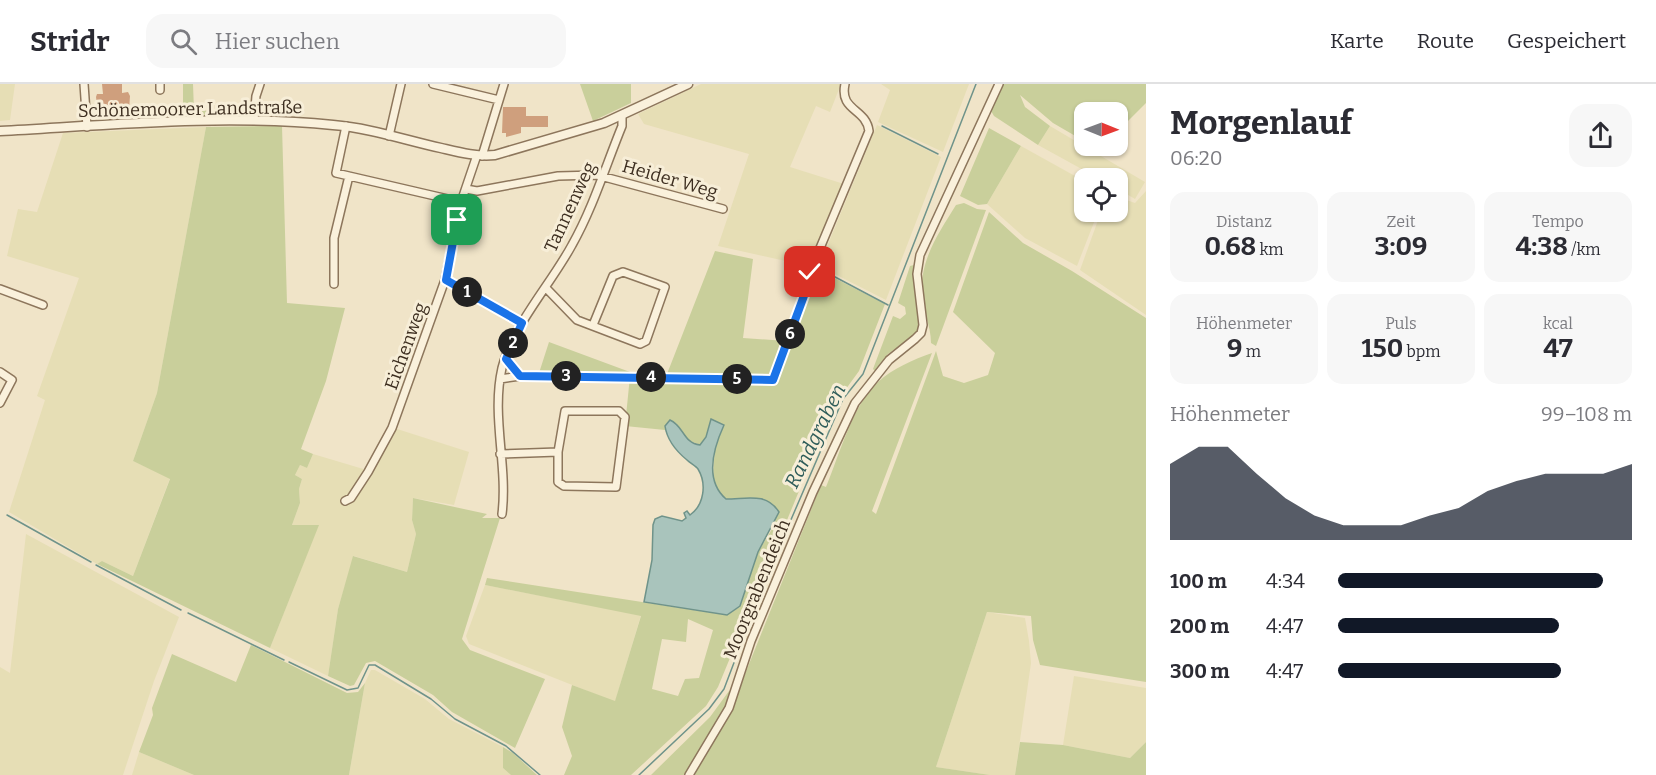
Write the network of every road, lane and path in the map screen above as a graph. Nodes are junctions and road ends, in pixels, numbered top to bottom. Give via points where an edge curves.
1 (84, 84) edge
2 (249, 84) edge
3 (401, 84) edge
4 (433, 84) edge
5 (504, 84) edge
6 (688, 84) edge
7 (845, 84) edge
8 (999, 84) edge
9 (260, 86) edge
10 (499, 100) junction
11 (622, 115) junction
12 (254, 120) junction
13 (346, 126) junction
14 (87, 127) junction
15 (0, 131) edge
16 (389, 135) junction
17 (479, 155) junction
18 (602, 175) junction
19 (349, 176) junction
20 (466, 189) junction
21 (461, 202) junction
22 (723, 209) dead end
23 (446, 280) junction
24 (334, 284) dead end
25 (546, 288) junction
26 (0, 289) edge
27 (43, 305) dead end
28 (522, 323) junction
29 (593, 325) junction
30 (506, 359) junction
31 (0, 372) edge
32 (520, 376) junction
33 (500, 379) junction
34 (0, 404) edge
35 (558, 452) junction
36 (500, 454) junction
37 (345, 501) dead end
38 (502, 514) dead end
39 (689, 775) edge

1 - 14 street
2 - 9 street
3 - 16 street
4 - 10 street
5 - 10 street, Eichenweg
6 - 11 street, Schönemoorer Landstraße
7 - 32 street via 846,102 862,117 869,131 810,272 773,380
8 - 39 street, Moorgrabendeich via 920,255 917,274 921,333 889,360 855,403 813,492 751,641 734,693
9 - 12 street
10 - 17 street, Eichenweg
11 - 17 street, Schönemoorer Landstraße via 506,153
11 - 18 street, Tannenweg via 622,126
12 - 13 street, Schönemoorer Landstraße
12 - 14 street, Schönemoorer Landstraße
13 - 16 street, Schönemoorer Landstraße
13 - 19 street via 336,173
14 - 15 street, Schönemoorer Landstraße
16 - 17 street, Schönemoorer Landstraße
17 - 20 street, Eichenweg
18 - 20 street, Heider Weg via 558,176 477,191
18 - 22 street, Heider Weg
18 - 25 street, Tannenweg via 573,244
19 - 21 street
19 - 24 street via 334,238
20 - 21 street, Eichenweg
21 - 23 street, Eichenweg
23 - 28 street
23 - 37 street, Eichenweg via 392,428 368,472
25 - 28 street, Tannenweg
25 - 29 street via 577,320
26 - 27 street
28 - 30 street, Tannenweg
29 - 29 street via 617,273 665,288 645,343 638,344
30 - 32 street
30 - 33 street, Tannenweg
31 - 34 street via 12,380
32 - 33 street
33 - 36 street, Tannenweg
35 - 35 street via 565,411 619,411 625,417 616,487 564,486 558,482
35 - 36 street
36 - 38 street, Tannenweg

